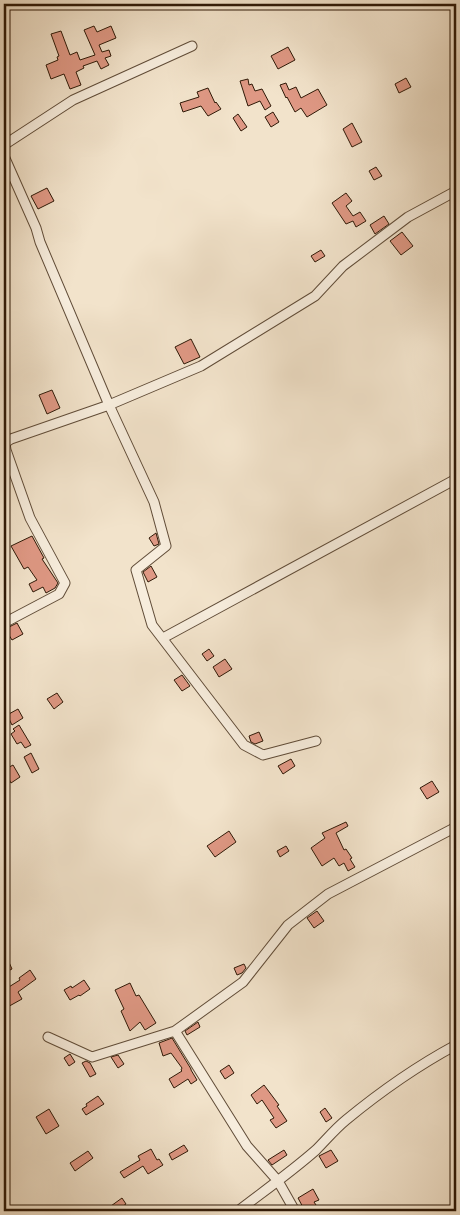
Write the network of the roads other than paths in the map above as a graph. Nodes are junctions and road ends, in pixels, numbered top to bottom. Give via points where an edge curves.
1 (192, 46) dead end
2 (4, 145) edge
3 (4, 156) edge
4 (456, 191) edge
5 (109, 405) junction
6 (456, 479) edge
7 (4, 623) edge
8 (163, 638) junction
9 (316, 741) dead end
10 (456, 827) edge
11 (174, 1031) junction
12 (48, 1037) dead end
13 (456, 1045) edge
14 (278, 1181) junction
15 (238, 1211) edge
16 (295, 1211) edge

1 - 2 street via 73,100
3 - 5 street
4 - 5 street via 401,222 343,266 315,296 202,366
5 - 7 street via 5,443 30,518 64,583 59,594
5 - 8 street via 154,502 166,546 136,570 152,625
6 - 8 street
8 - 9 street via 244,745 263,756
10 - 11 street via 328,894 288,925 243,982
11 - 12 street via 92,1057
11 - 14 street via 247,1146
13 - 14 street via 368,1102
14 - 15 street
14 - 16 street

